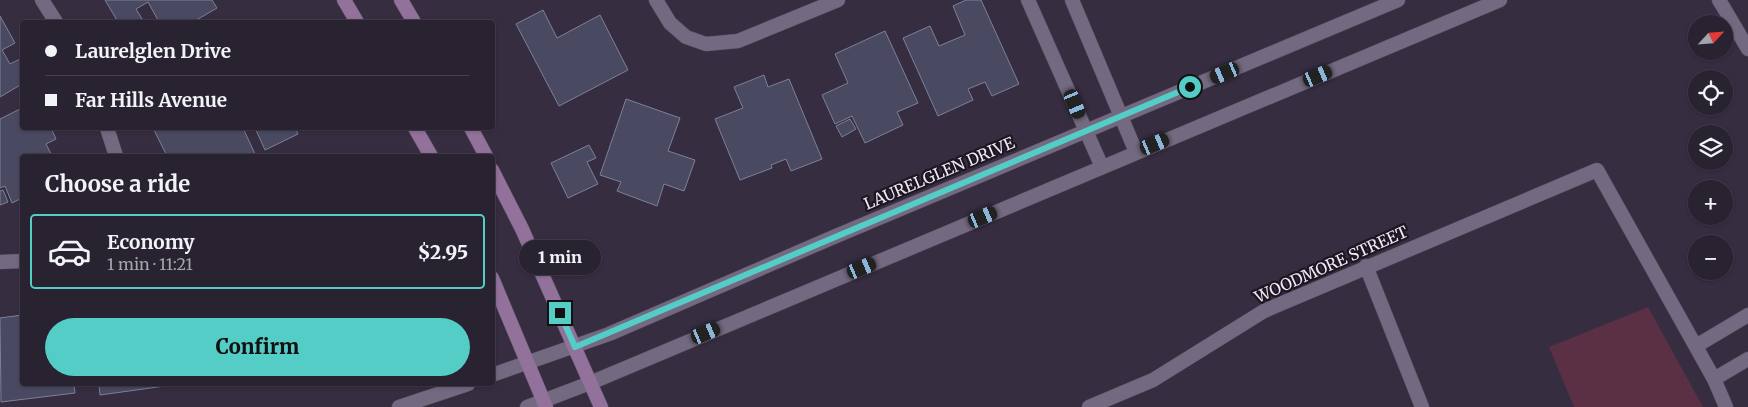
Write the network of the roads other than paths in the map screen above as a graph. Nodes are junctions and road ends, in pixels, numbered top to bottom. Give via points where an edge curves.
1 (42, 0) edge
2 (344, 0) edge
3 (401, 0) edge
4 (656, 0) edge
5 (838, 0) edge
6 (1028, 0) edge
7 (1072, 0) edge
8 (1398, 0) edge
9 (1500, 0) edge
10 (1719, 0) edge
11 (55, 20) edge
12 (356, 20) edge
13 (413, 20) edge
14 (1748, 49) edge
15 (1121, 116) junction
16 (108, 130) edge
17 (416, 130) edge
18 (472, 130) edge
19 (1086, 131) junction
20 (1136, 152) junction
21 (115, 154) edge
22 (430, 154) edge
23 (485, 154) edge
24 (1102, 167) junction
25 (495, 176) edge
26 (20, 261) edge
27 (0, 262) edge
28 (1366, 266) junction
29 (495, 285) edge
30 (1748, 315) edge
31 (1696, 346) junction
32 (575, 347) junction
33 (1748, 359) edge
34 (529, 363) junction
35 (495, 375) edge
36 (1714, 379) junction
37 (590, 383) junction
38 (462, 386) edge
39 (1113, 402) edge
40 (545, 404) edge
41 (399, 407) edge
42 (527, 407) edge
43 (601, 407) edge
44 (1089, 407) edge
45 (1422, 407) edge
46 (1726, 407) edge

1 - 11 street
2 - 12 main road
3 - 13 main road
4 - 5 street via 670,23 680,32 706,44 738,41
6 - 19 street
7 - 15 street
8 - 15 street, LAURELGLEN DRIVE
9 - 20 street
10 - 14 street
15 - 19 street, LAURELGLEN DRIVE
15 - 20 street
16 - 21 street
17 - 22 main road
18 - 23 main road
19 - 24 street
19 - 32 street, LAURELGLEN DRIVE
20 - 24 street
24 - 37 street
25 - 32 main road
26 - 27 street
28 - 31 street, WOODMORE STREET via 1597,170
28 - 39 street, WOODMORE STREET via 1264,311
28 - 45 street
29 - 34 main road
30 - 31 street
31 - 36 street
32 - 34 street, LAURELGLEN DRIVE
32 - 37 main road
33 - 36 street
34 - 35 street, LAURELGLEN DRIVE
34 - 40 main road
36 - 46 street
37 - 40 street
37 - 43 main road
38 - 41 street
39 - 44 street, WOODMORE STREET
40 - 42 street

